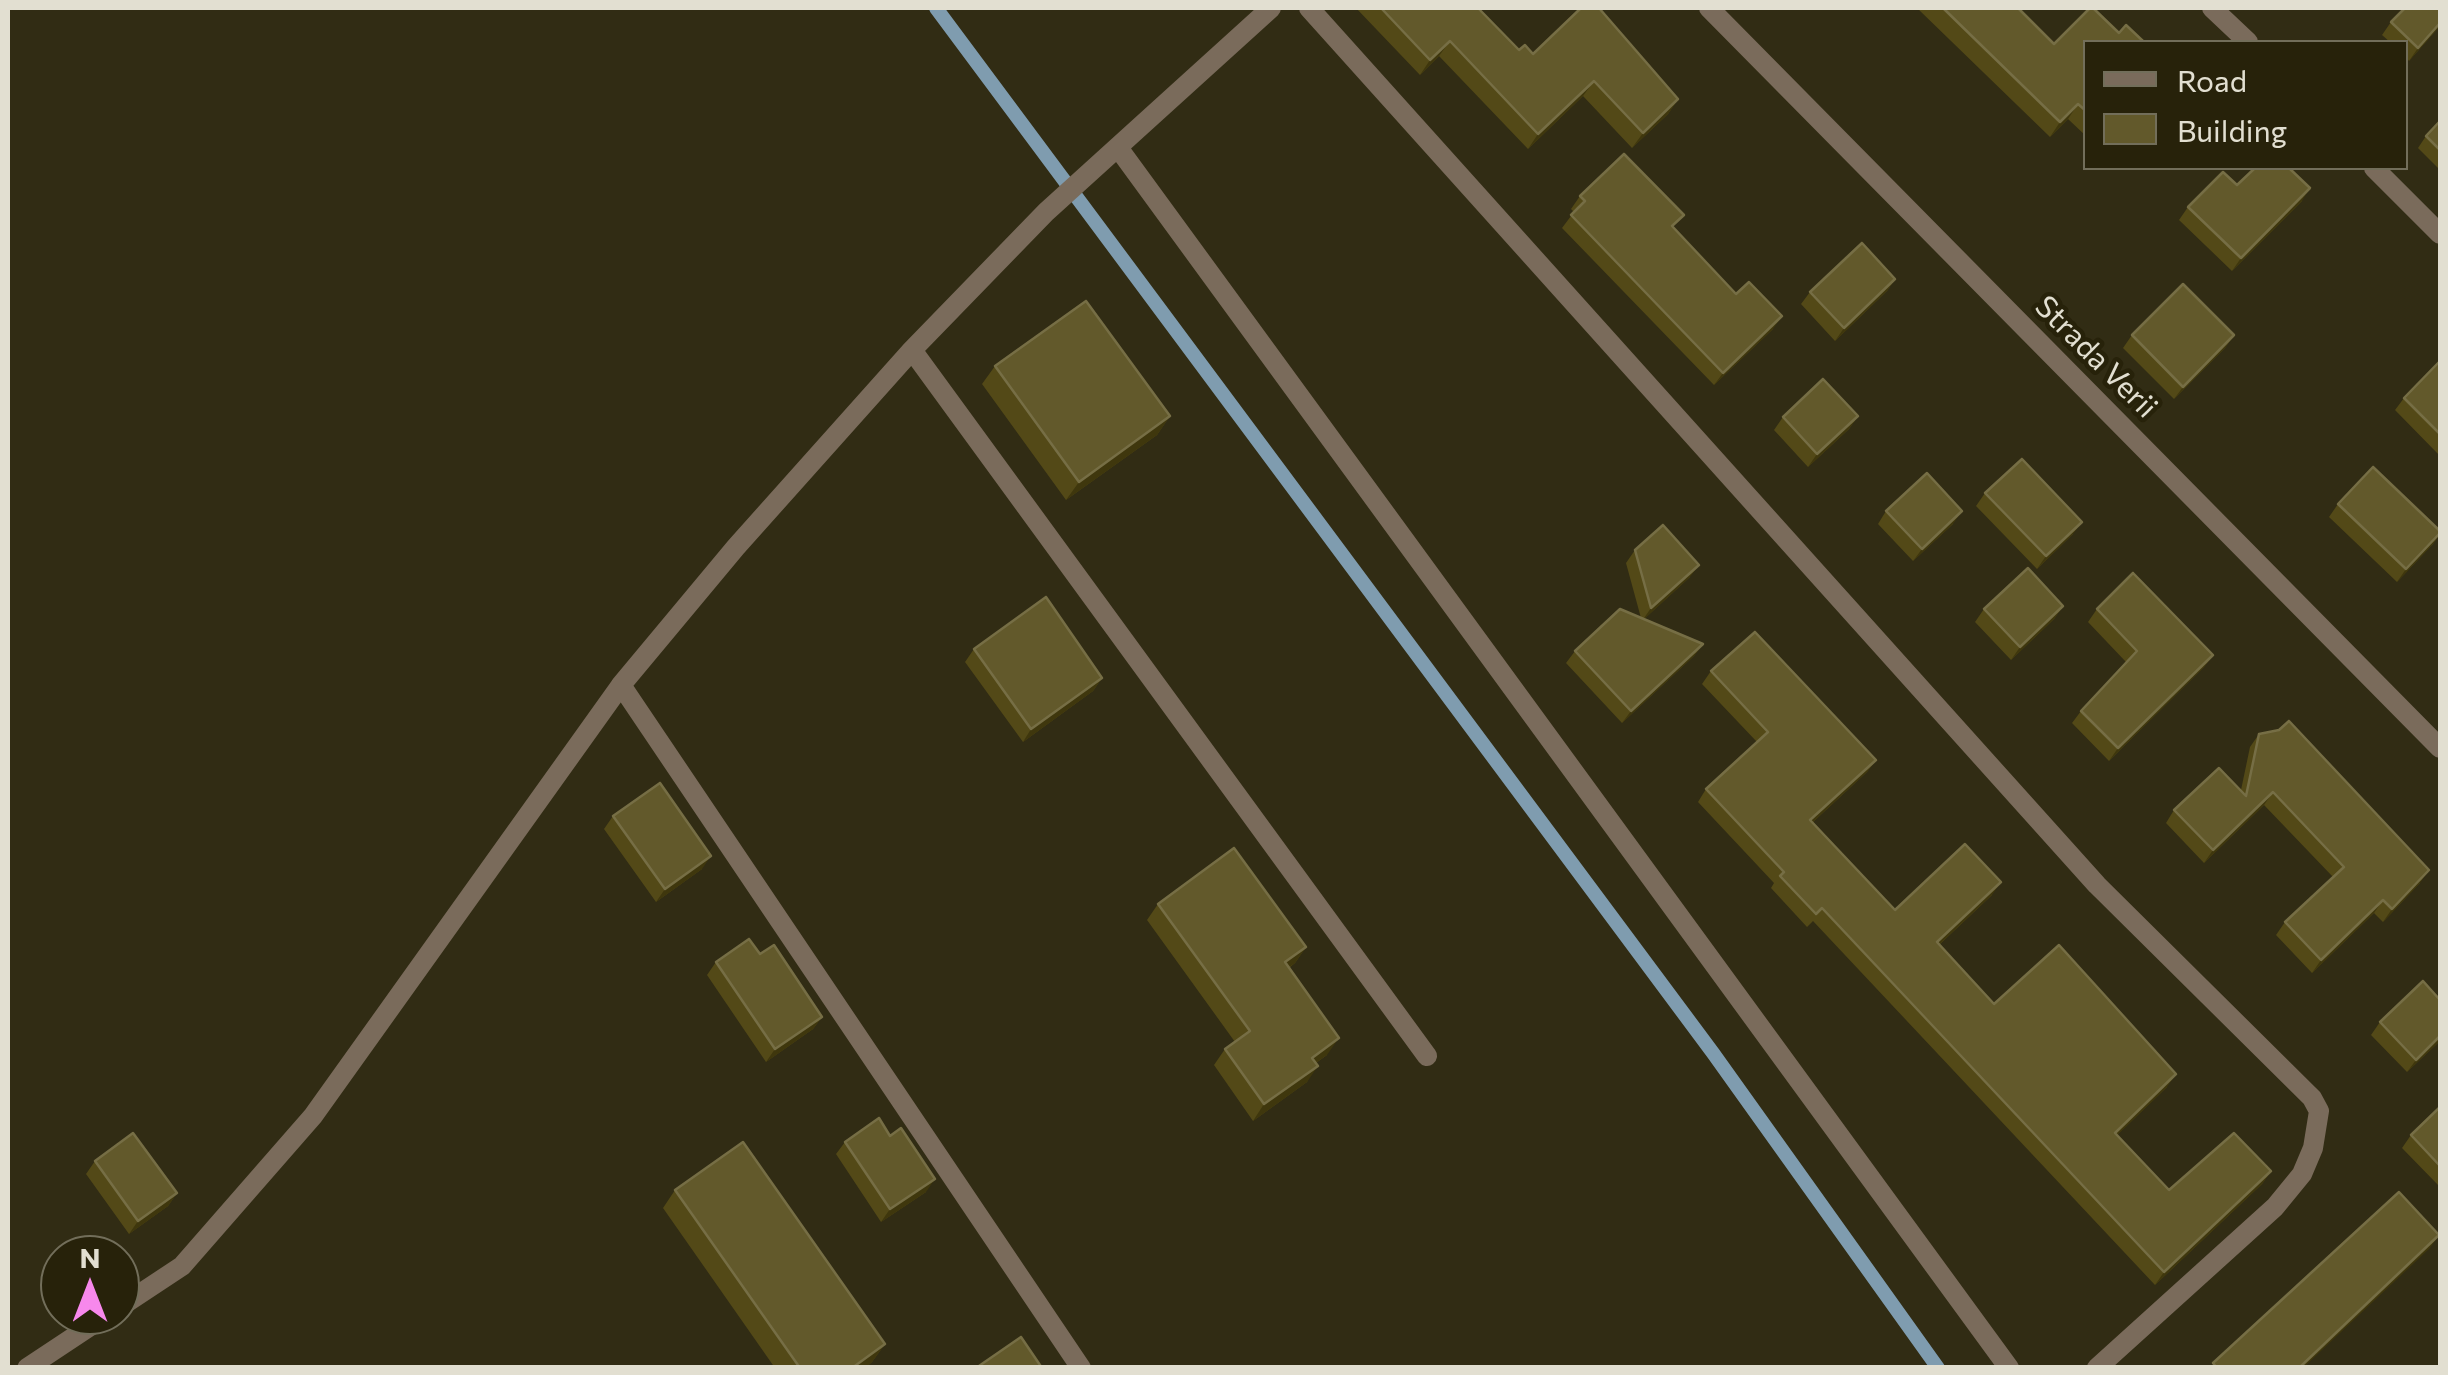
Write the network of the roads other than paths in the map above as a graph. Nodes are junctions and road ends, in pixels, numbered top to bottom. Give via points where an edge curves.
1 (1271, 8) edge
2 (1309, 8) edge
3 (1710, 8) edge
4 (2212, 8) edge
5 (2246, 40) edge
6 (1120, 148) junction
7 (2376, 170) edge
8 (2440, 234) edge
9 (912, 350) junction
10 (621, 685) junction
11 (2440, 748) edge
12 (1427, 1056) dead end
13 (140, 1293) edge
14 (77, 1335) edge
15 (28, 1368) edge
16 (1081, 1368) edge
17 (2009, 1368) edge
18 (2097, 1368) edge

1 - 6 street
2 - 18 street via 2097,885 2312,1098 2319,1112 2302,1174
3 - 11 street, Strada Verii
4 - 5 street
6 - 9 street via 1046,212
6 - 17 street
7 - 8 street
9 - 10 street
9 - 12 street
10 - 13 street via 313,1116 182,1266
10 - 16 street
14 - 15 street

